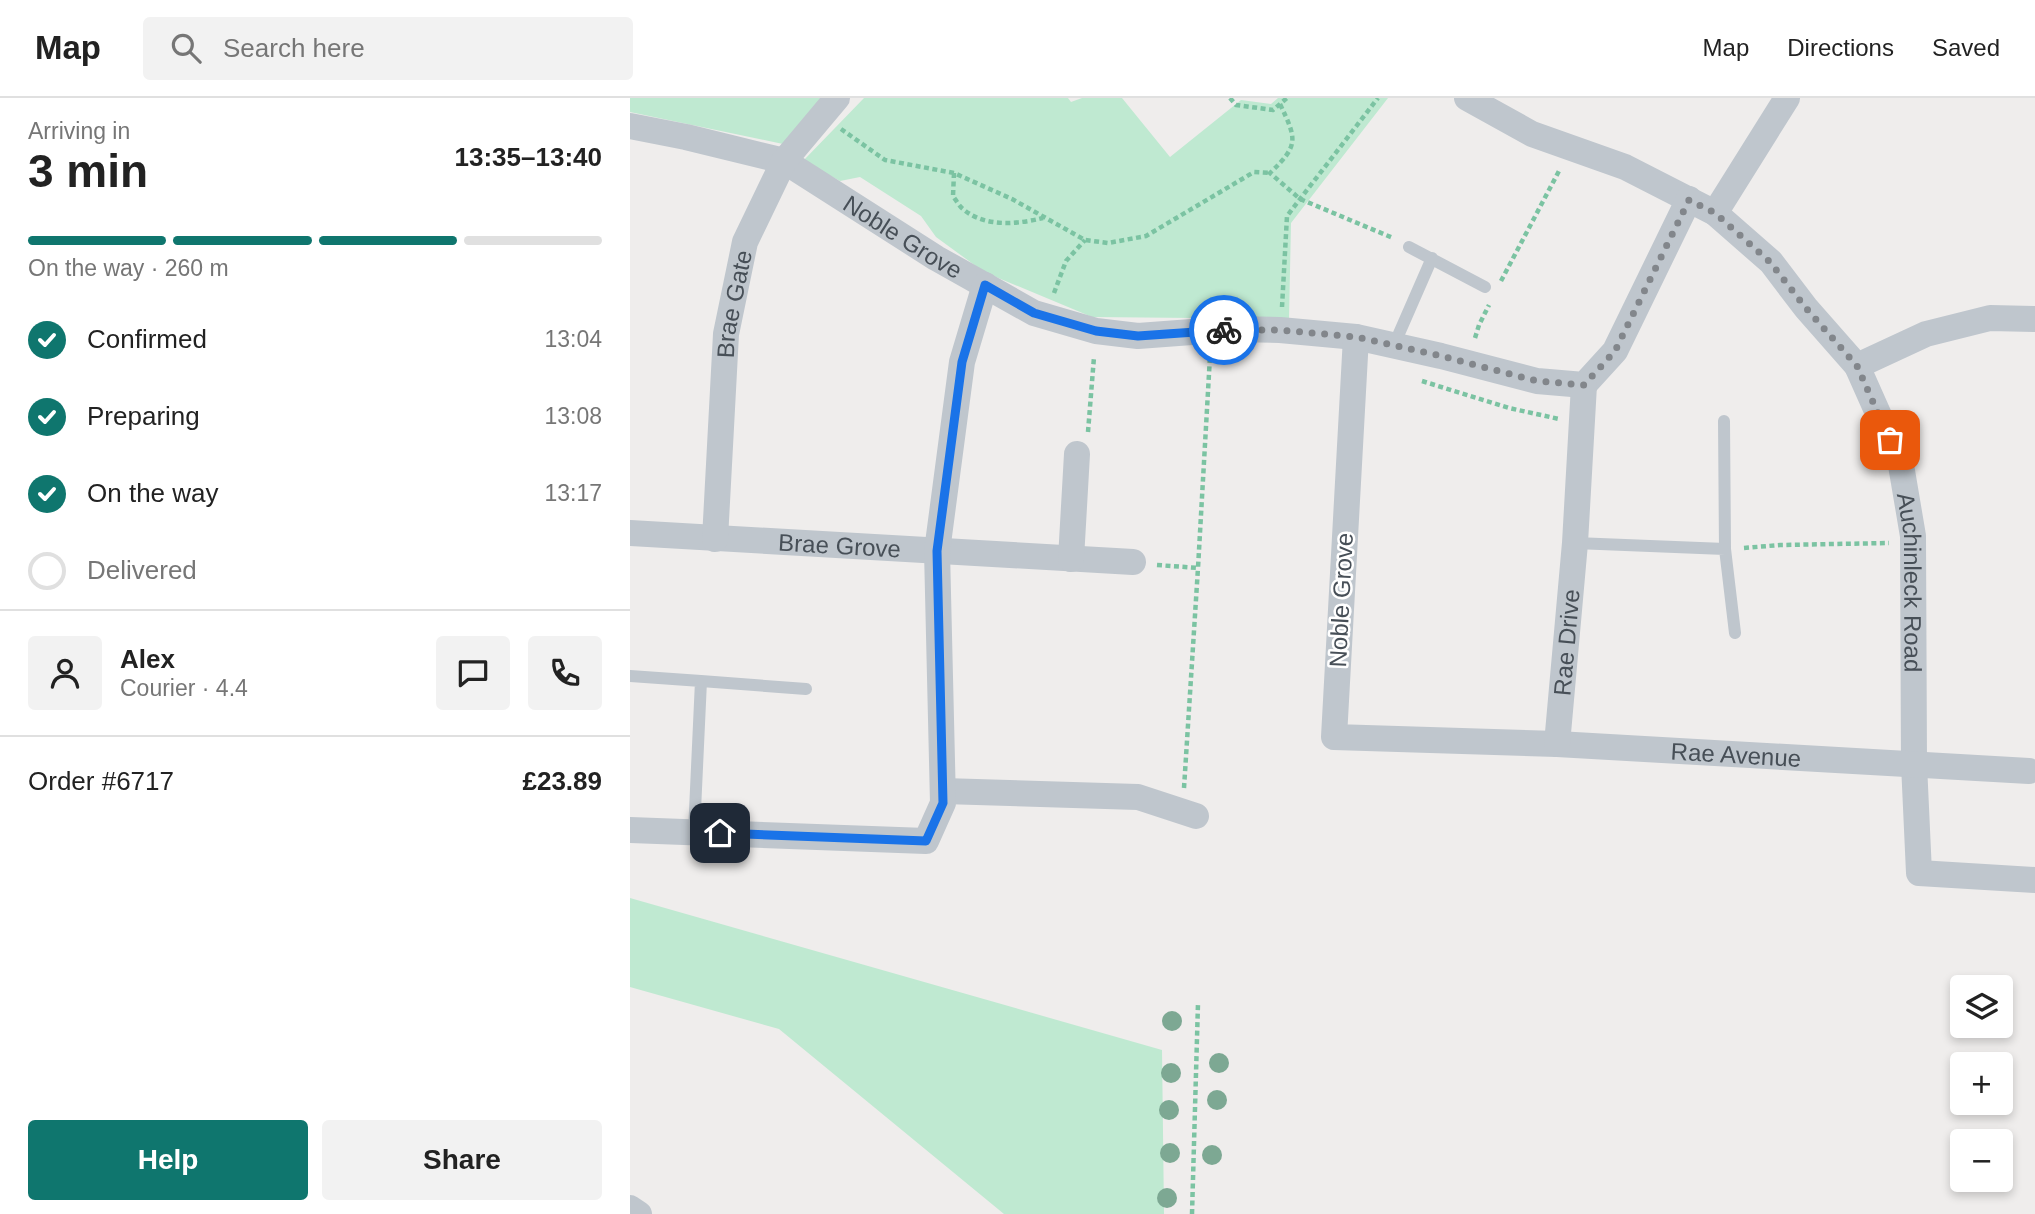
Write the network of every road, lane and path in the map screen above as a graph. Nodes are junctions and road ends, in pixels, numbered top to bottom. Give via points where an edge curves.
1 (1230, 98) edge
2 (1287, 98) edge
3 (1378, 98) edge
4 (1467, 98) edge
5 (1787, 98) edge
6 (1280, 104) junction
7 (830, 107) edge
8 (630, 126) edge
9 (1572, 148) junction
10 (784, 161) junction
11 (954, 173) junction
12 (1270, 173) junction
13 (1300, 199) junction
14 (1689, 200) junction
15 (1715, 213) junction
16 (1044, 217) junction
17 (1085, 240) junction
18 (1409, 247) joint
19 (1432, 258) junction
20 (985, 285) junction
21 (1491, 289) joint
22 (1491, 302) dead end
23 (1045, 316) junction
24 (2035, 318) edge
25 (1280, 330) junction
26 (1096, 331) junction
27 (1212, 331) junction
28 (1356, 337) junction
29 (1394, 345) junction
30 (1468, 363) junction
31 (1857, 366) junction
32 (1419, 380) dead end
33 (1584, 385) junction
34 (1724, 421) dead end
35 (1582, 424) junction
36 (1077, 454) joint
37 (630, 533) edge
38 (715, 539) junction
39 (1913, 542) junction
40 (1575, 543) junction
41 (1725, 549) junction
42 (937, 551) junction
43 (1071, 559) junction
44 (1133, 562) joint
45 (1198, 568) junction
46 (1735, 633) dead end
47 (630, 676) edge
48 (701, 681) junction
49 (806, 689) dead end
50 (1334, 737) joint
51 (1557, 744) junction
52 (1914, 764) junction
53 (2029, 771) dead end
54 (943, 791) junction
55 (1189, 813) joint
56 (630, 830) edge
57 (694, 832) junction
58 (2035, 880) edge
59 (1198, 1003) dead end
60 (630, 1208) edge
61 (639, 1214) edge
62 (1192, 1214) edge

1 - 6 path via 1236,105 1273,110
2 - 6 path
3 - 13 path
4 - 9 street, Auchinleck Road via 1532,134
5 - 15 street
6 - 12 path via 1293,145 1289,156
7 - 10 street, Brae Gate
7 - 11 path via 885,160
8 - 10 street, Noble Grove
9 - 14 street, Auchinleck Road via 1625,167
9 - 21 path
10 - 20 street, Noble Grove
10 - 38 street, Brae Gate via 745,242 726,334
11 - 16 path
11 - 16 path via 953,196 963,210 985,220 1019,224
12 - 13 path
12 - 17 path via 1254,172 1146,236 1108,243
13 - 18 path
13 - 25 path via 1287,216
14 - 15 street, Auchinleck Road
14 - 33 street via 1615,351
15 - 31 street, Auchinleck Road via 1770,262
16 - 17 path
17 - 23 path via 1066,261
18 - 19 lane
19 - 21 lane
19 - 29 lane
20 - 23 street, Noble Grove
20 - 42 street via 962,362
22 - 30 path
23 - 26 street, Noble Grove
24 - 31 street via 1990,318 1926,334
25 - 27 street, Noble Grove
25 - 28 street, Noble Grove
26 - 27 street, Noble Grove via 1138,336
26 - 36 path via 1087,438
27 - 45 path
28 - 29 street, Noble Grove
28 - 50 street, Noble Grove
29 - 30 street, Noble Grove
30 - 33 street, Noble Grove via 1537,381
31 - 39 street, Auchinleck Road via 1900,465
32 - 35 path via 1509,408
33 - 35 street, Rae Drive
34 - 41 lane
35 - 40 street, Rae Drive
36 - 43 street
37 - 38 street, Brae Grove
38 - 42 street, Brae Grove
39 - 41 path
39 - 52 street, Auchinleck Road
40 - 41 lane
40 - 51 street, Rae Drive
41 - 46 lane
42 - 43 street, Brae Grove
42 - 54 street
43 - 44 street, Brae Grove
44 - 45 path
45 - 55 path
47 - 48 lane
48 - 49 lane
48 - 57 lane
50 - 51 street, Rae Avenue
51 - 52 street, Rae Avenue
52 - 53 street, Rae Avenue
52 - 58 street, Auchinleck Road via 1919,873
54 - 55 street via 1138,797
54 - 57 street via 943,803 926,841
56 - 57 street
59 - 62 path
60 - 61 street

